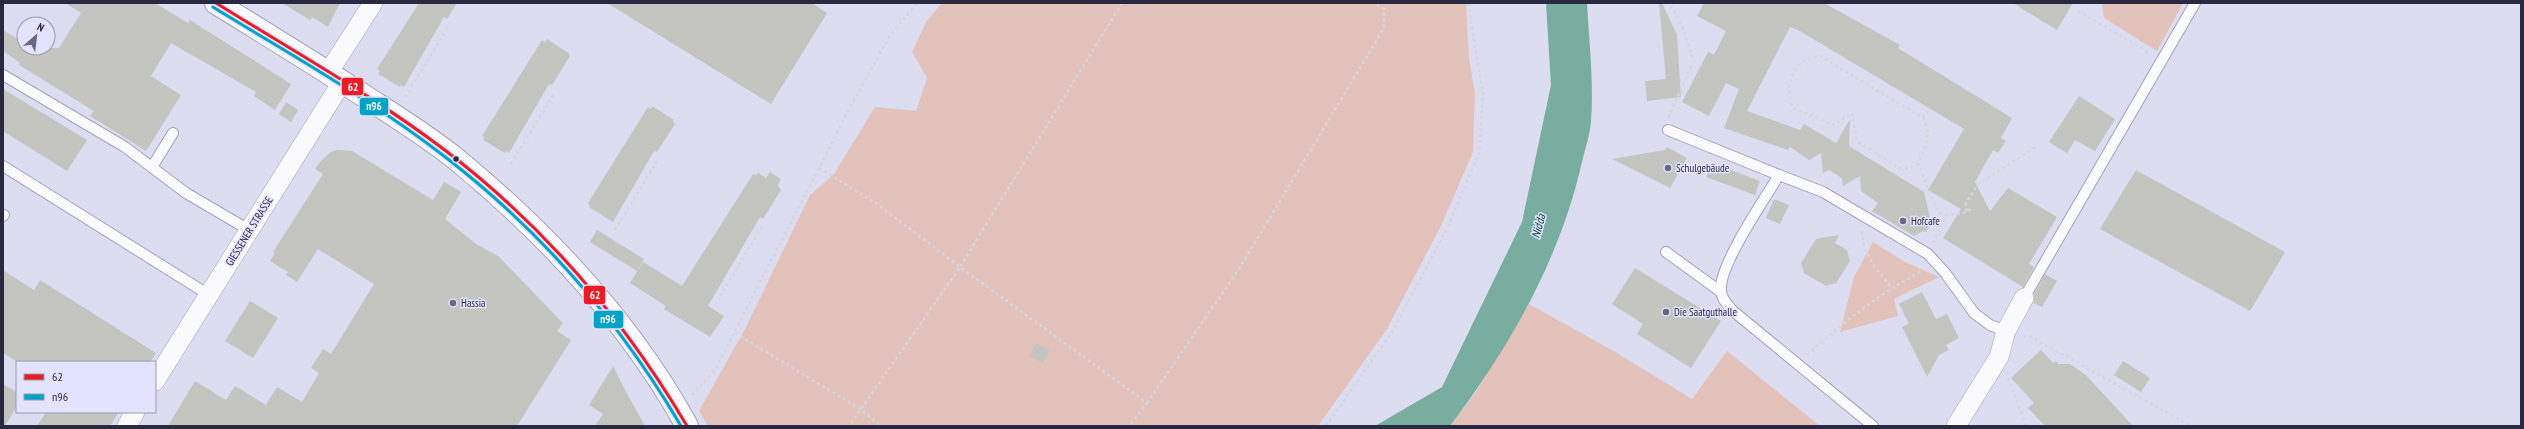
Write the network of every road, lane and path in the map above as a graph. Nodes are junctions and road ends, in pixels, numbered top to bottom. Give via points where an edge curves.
1 (216, 3) edge
2 (373, 3) edge
3 (917, 3) edge
4 (1122, 3) edge
5 (1374, 3) edge
6 (1468, 3) edge
7 (1669, 3) edge
8 (2195, 3) edge
9 (2078, 11) dead end
10 (448, 28) dead end
11 (2163, 60) junction
12 (3, 75) edge
13 (335, 77) junction
14 (554, 94) dead end
15 (405, 98) dead end
16 (1930, 108) dead end
17 (1923, 118) junction
18 (1668, 130) joint
19 (173, 133) dead end
20 (2037, 146) dead end
21 (658, 160) dead end
22 (1918, 163) junction
23 (511, 164) dead end
24 (3, 166) edge
25 (152, 167) junction
26 (819, 168) junction
27 (1779, 175) junction
28 (1972, 209) dead end
29 (1967, 211) junction
30 (1946, 215) junction
31 (1865, 217) junction
32 (763, 226) dead end
33 (249, 230) junction
34 (615, 230) dead end
35 (1666, 252) dead end
36 (1928, 254) junction
37 (1937, 263) junction
38 (960, 267) junction
39 (1892, 288) junction
40 (1721, 292) junction
41 (209, 295) junction
42 (720, 296) dead end
43 (2024, 298) joint
44 (2006, 332) junction
45 (735, 333) junction
46 (2000, 357) junction
47 (1796, 364) junction
48 (156, 379) edge
49 (679, 399) junction
50 (1147, 403) junction
51 (860, 409) junction
52 (134, 413) edge
53 (127, 426) edge
54 (687, 426) edge
55 (848, 426) edge
56 (881, 426) edge
57 (1129, 426) edge
58 (1326, 426) edge
59 (1872, 426) edge
60 (1956, 426) edge
61 (2026, 426) edge
62 (2191, 426) edge

1 - 13 main road
2 - 13 street, GIESSENER STRASSE
3 - 26 path via 889,37
4 - 38 path
5 - 50 path via 1384,9 1384,28 1240,269
6 - 58 path via 1483,94 1479,153 1447,229 1392,332
7 - 18 path via 1680,21 1694,61 1668,120
8 - 11 lane
9 - 11 path
10 - 15 path
11 - 43 lane
12 - 25 lane via 125,147
13 - 33 street, GIESSENER STRASSE
13 - 49 main road via 456,159 521,218 601,301
14 - 23 path
16 - 17 path
17 - 22 path via 1927,126 1928,140
17 - 22 path via 1820,56 1808,57 1799,65 1788,85 1788,97 1793,108 1834,125 1852,113 1858,141 1899,168 1909,169
18 - 27 lane
19 - 25 lane
20 - 29 path via 1977,185 1964,203
21 - 34 path
22 - 30 path via 1938,212
24 - 41 lane
25 - 33 lane via 186,193
26 - 38 path via 877,204
26 - 45 path
27 - 31 lane via 1823,192
27 - 40 lane via 1733,254 1720,287
28 - 29 path
29 - 30 path
30 - 36 path
31 - 36 lane
31 - 39 path via 1862,242 1871,262
32 - 42 path
33 - 41 street, GIESSENER STRASSE
35 - 40 lane
36 - 37 lane
37 - 39 path
37 - 44 lane via 1974,313 1990,325
38 - 50 path
38 - 51 path
39 - 47 path via 1856,313
40 - 47 lane via 1722,299 1733,311
41 - 48 street, GIESSENER STRASSE
43 - 44 street
44 - 46 street
44 - 62 path via 2031,338
45 - 49 path via 715,370
45 - 51 path
46 - 60 street
46 - 61 path
47 - 59 lane
49 - 54 main road
50 - 57 path
51 - 55 path
51 - 56 path
52 - 53 street

